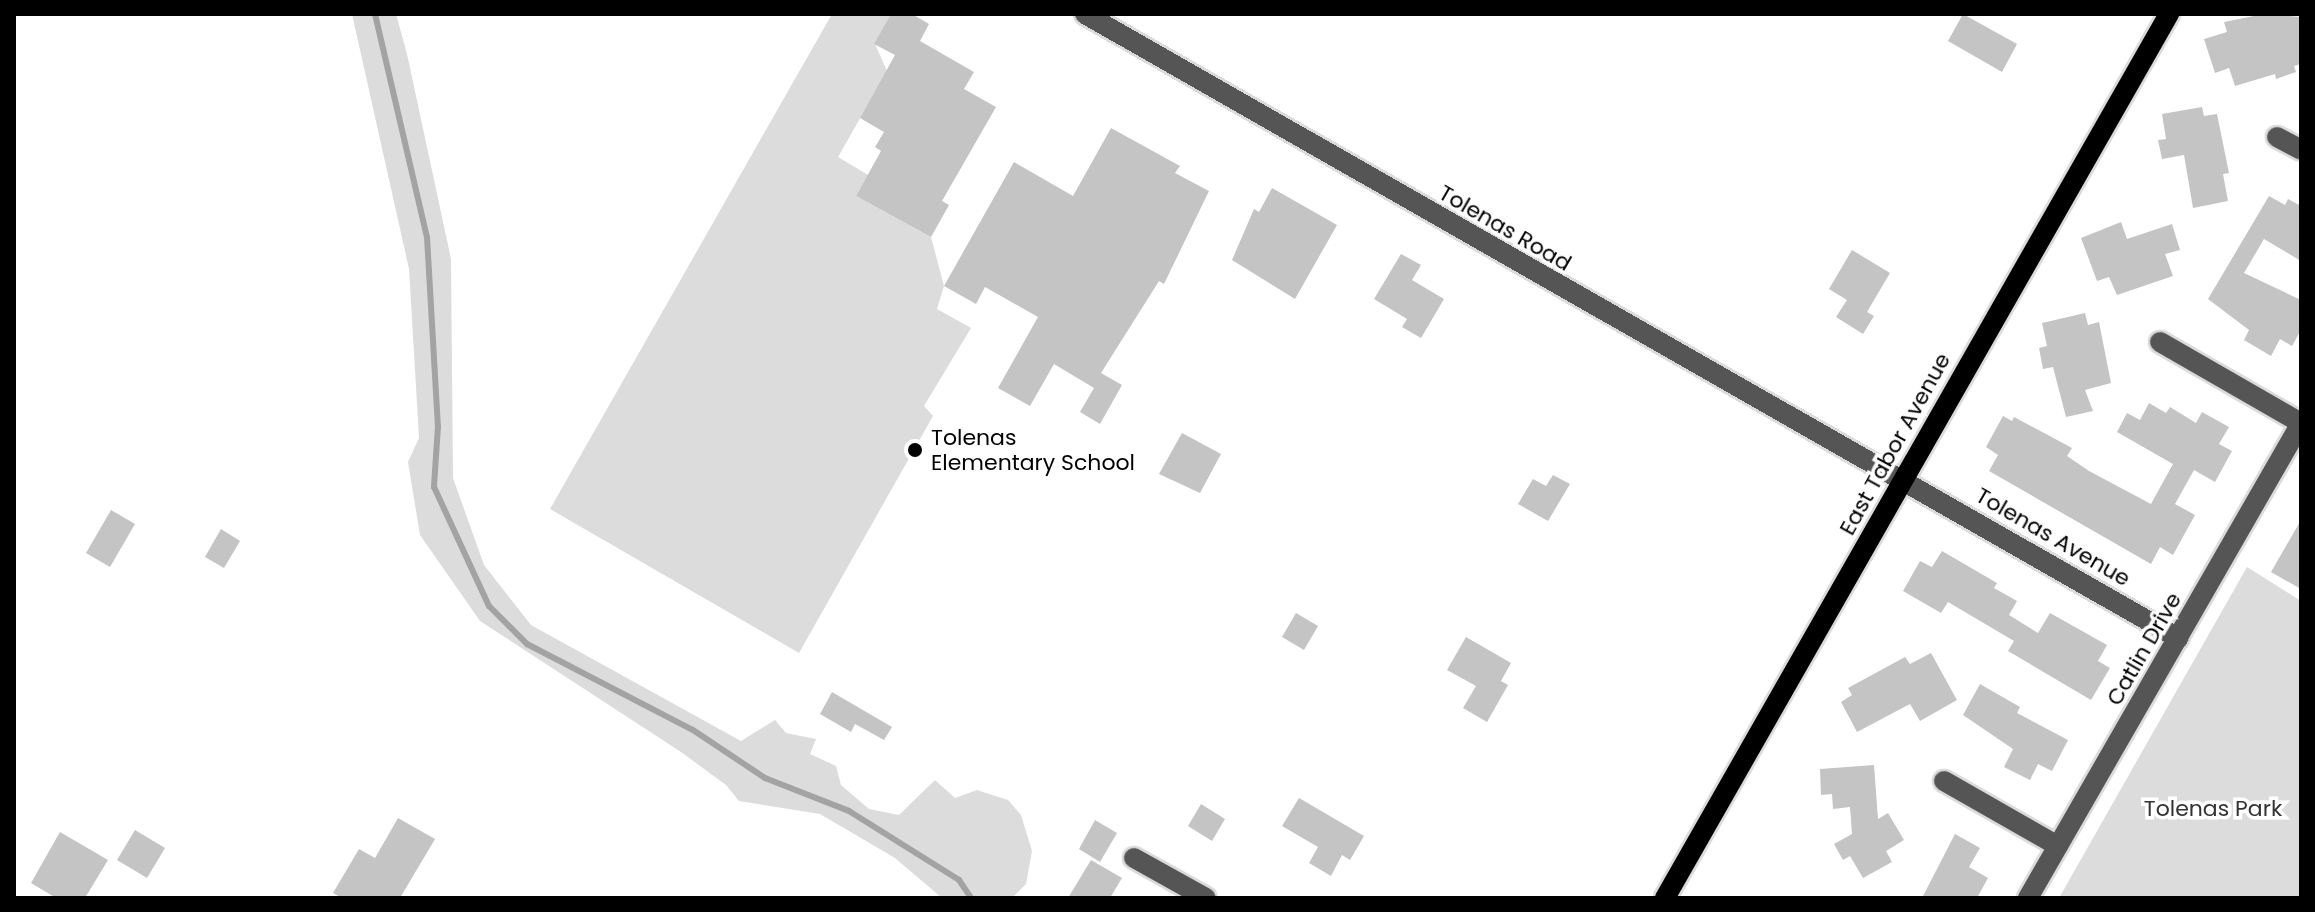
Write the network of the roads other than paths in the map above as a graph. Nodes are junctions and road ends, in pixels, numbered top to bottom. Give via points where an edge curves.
1 (1085, 14) edge
2 (2169, 14) edge
3 (2277, 137) dead end
4 (2301, 150) edge
5 (2160, 342) dead end
6 (2301, 423) edge
7 (1903, 479) junction
8 (2178, 638) junction
9 (1944, 781) dead end
10 (2058, 846) junction
11 (1134, 858) dead end
12 (1206, 898) edge
13 (1665, 898) edge
14 (2028, 898) edge

1 - 7 street, Tolenas Road
2 - 7 main road, East Tabor Avenue
3 - 4 street
5 - 6 street
6 - 8 street, Catlin Drive
7 - 8 street, Tolenas Avenue
7 - 13 main road, East Tabor Avenue
8 - 10 street, Catlin Drive
9 - 10 street
10 - 14 street, Catlin Drive
11 - 12 street

